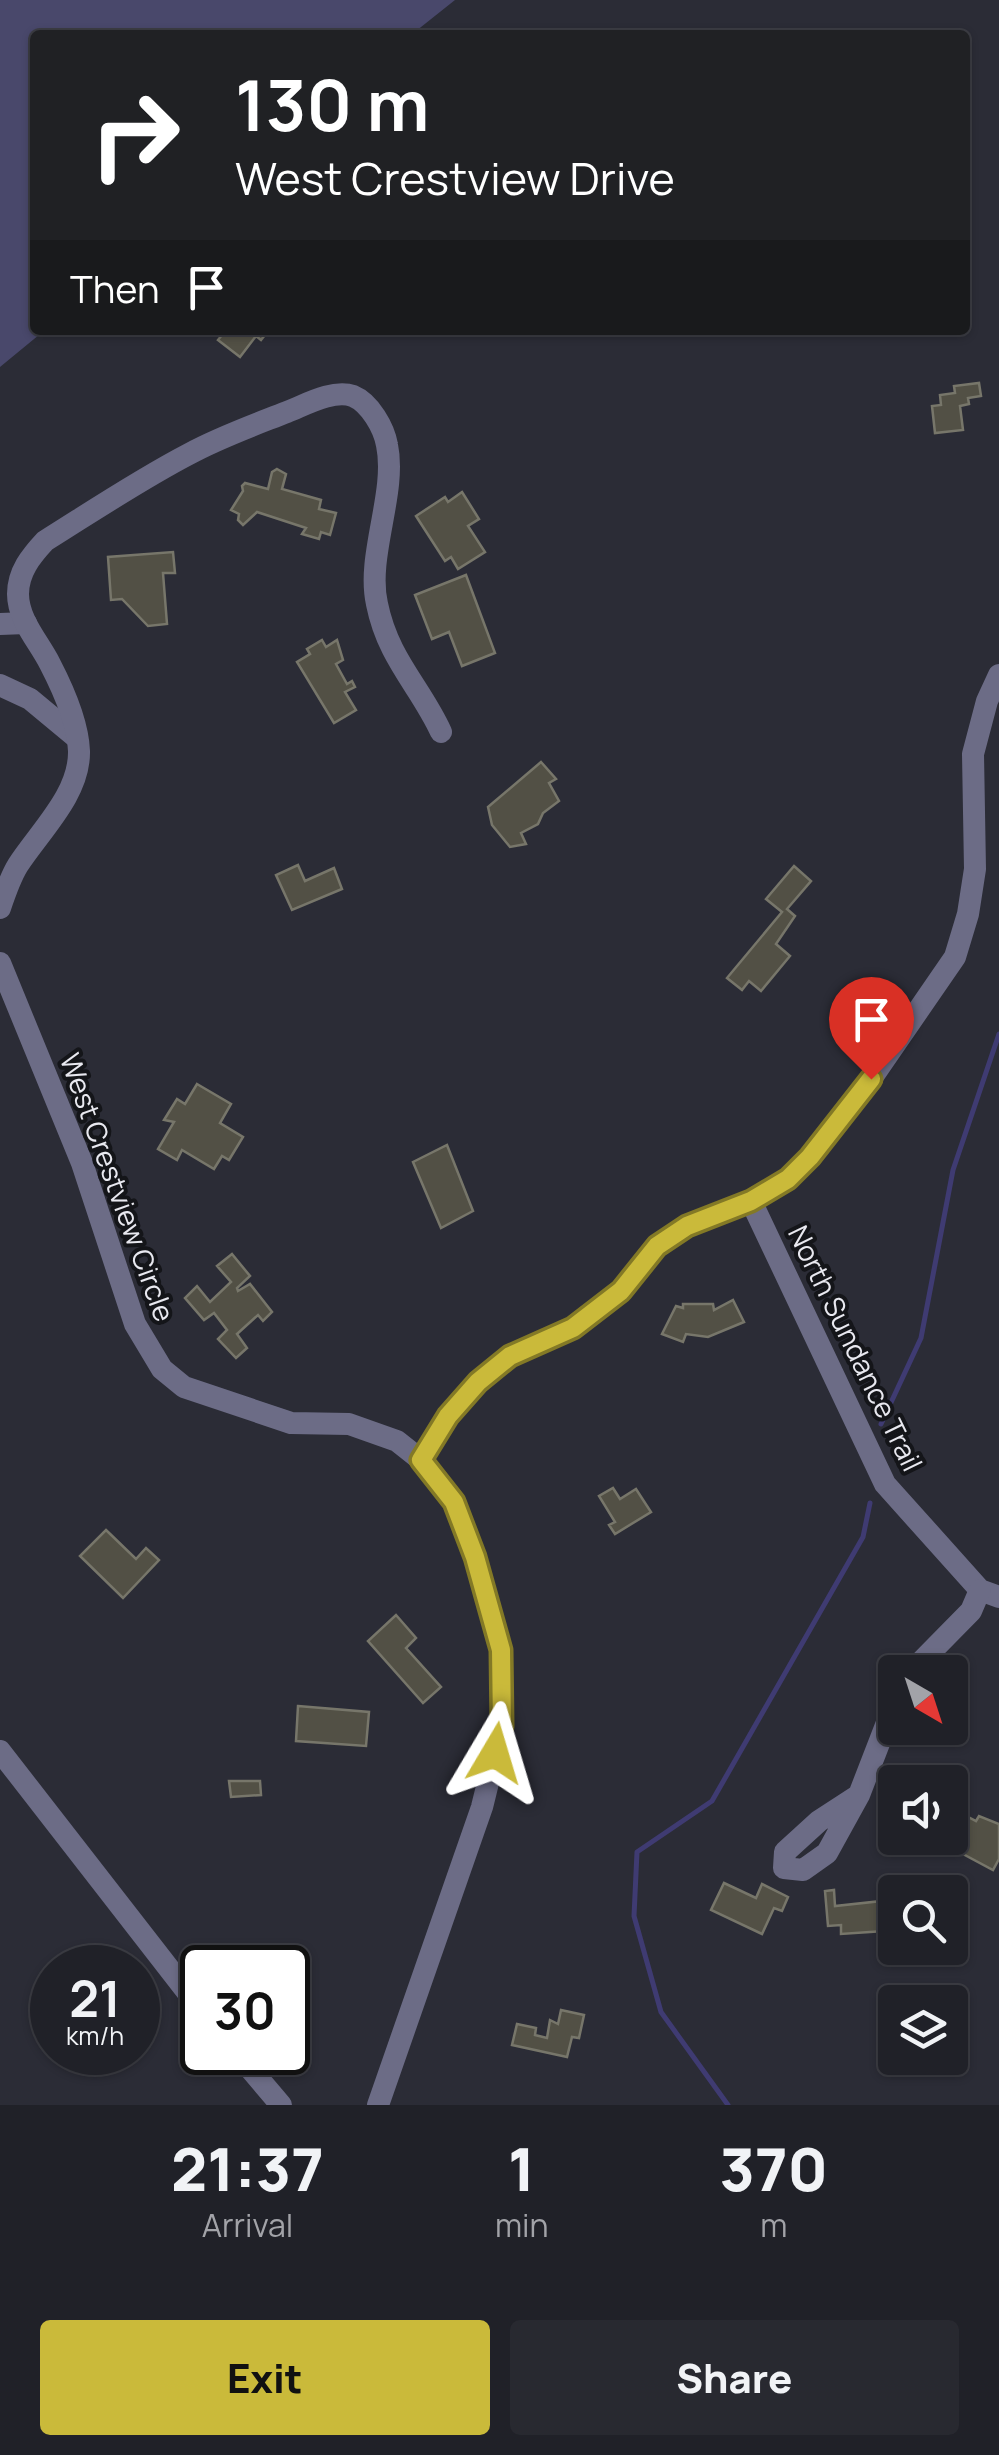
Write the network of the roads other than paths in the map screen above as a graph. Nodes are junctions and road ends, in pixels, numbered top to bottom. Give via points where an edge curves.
1 (26, 623) junction
2 (0, 624) edge
3 (999, 675) edge
4 (0, 685) edge
5 (441, 732) dead end
6 (77, 738) junction
7 (0, 908) edge
8 (0, 963) edge
9 (751, 1201) junction
10 (421, 1460) junction
11 (989, 1594) edge
12 (928, 1655) edge
13 (879, 1745) edge
14 (0, 1751) edge
15 (859, 1796) dead end
16 (180, 1983) edge
17 (256, 2075) edge
18 (281, 2105) edge
19 (378, 2105) edge

1 - 2 street
1 - 5 street via 18,596 21,575 46,541 190,453 351,395 365,404 387,443 388,475 369,565 376,600 406,678
1 - 6 street via 64,695
3 - 9 street via 973,754 975,869 955,957 810,1157
4 - 6 street
6 - 7 street via 74,777 16,867
8 - 10 street, West Crestview Circle via 82,1163 135,1324 162,1370 184,1388 292,1423 349,1424 397,1441
9 - 10 street via 687,1226 657,1246 621,1291 573,1328 510,1356 448,1416
9 - 11 street, North Sundance Trail via 886,1484
10 - 19 street, West Crestview Circle via 454,1502 475,1557 501,1650 502,1726 482,1808
11 - 12 street
13 - 15 street
14 - 16 street
17 - 18 street

